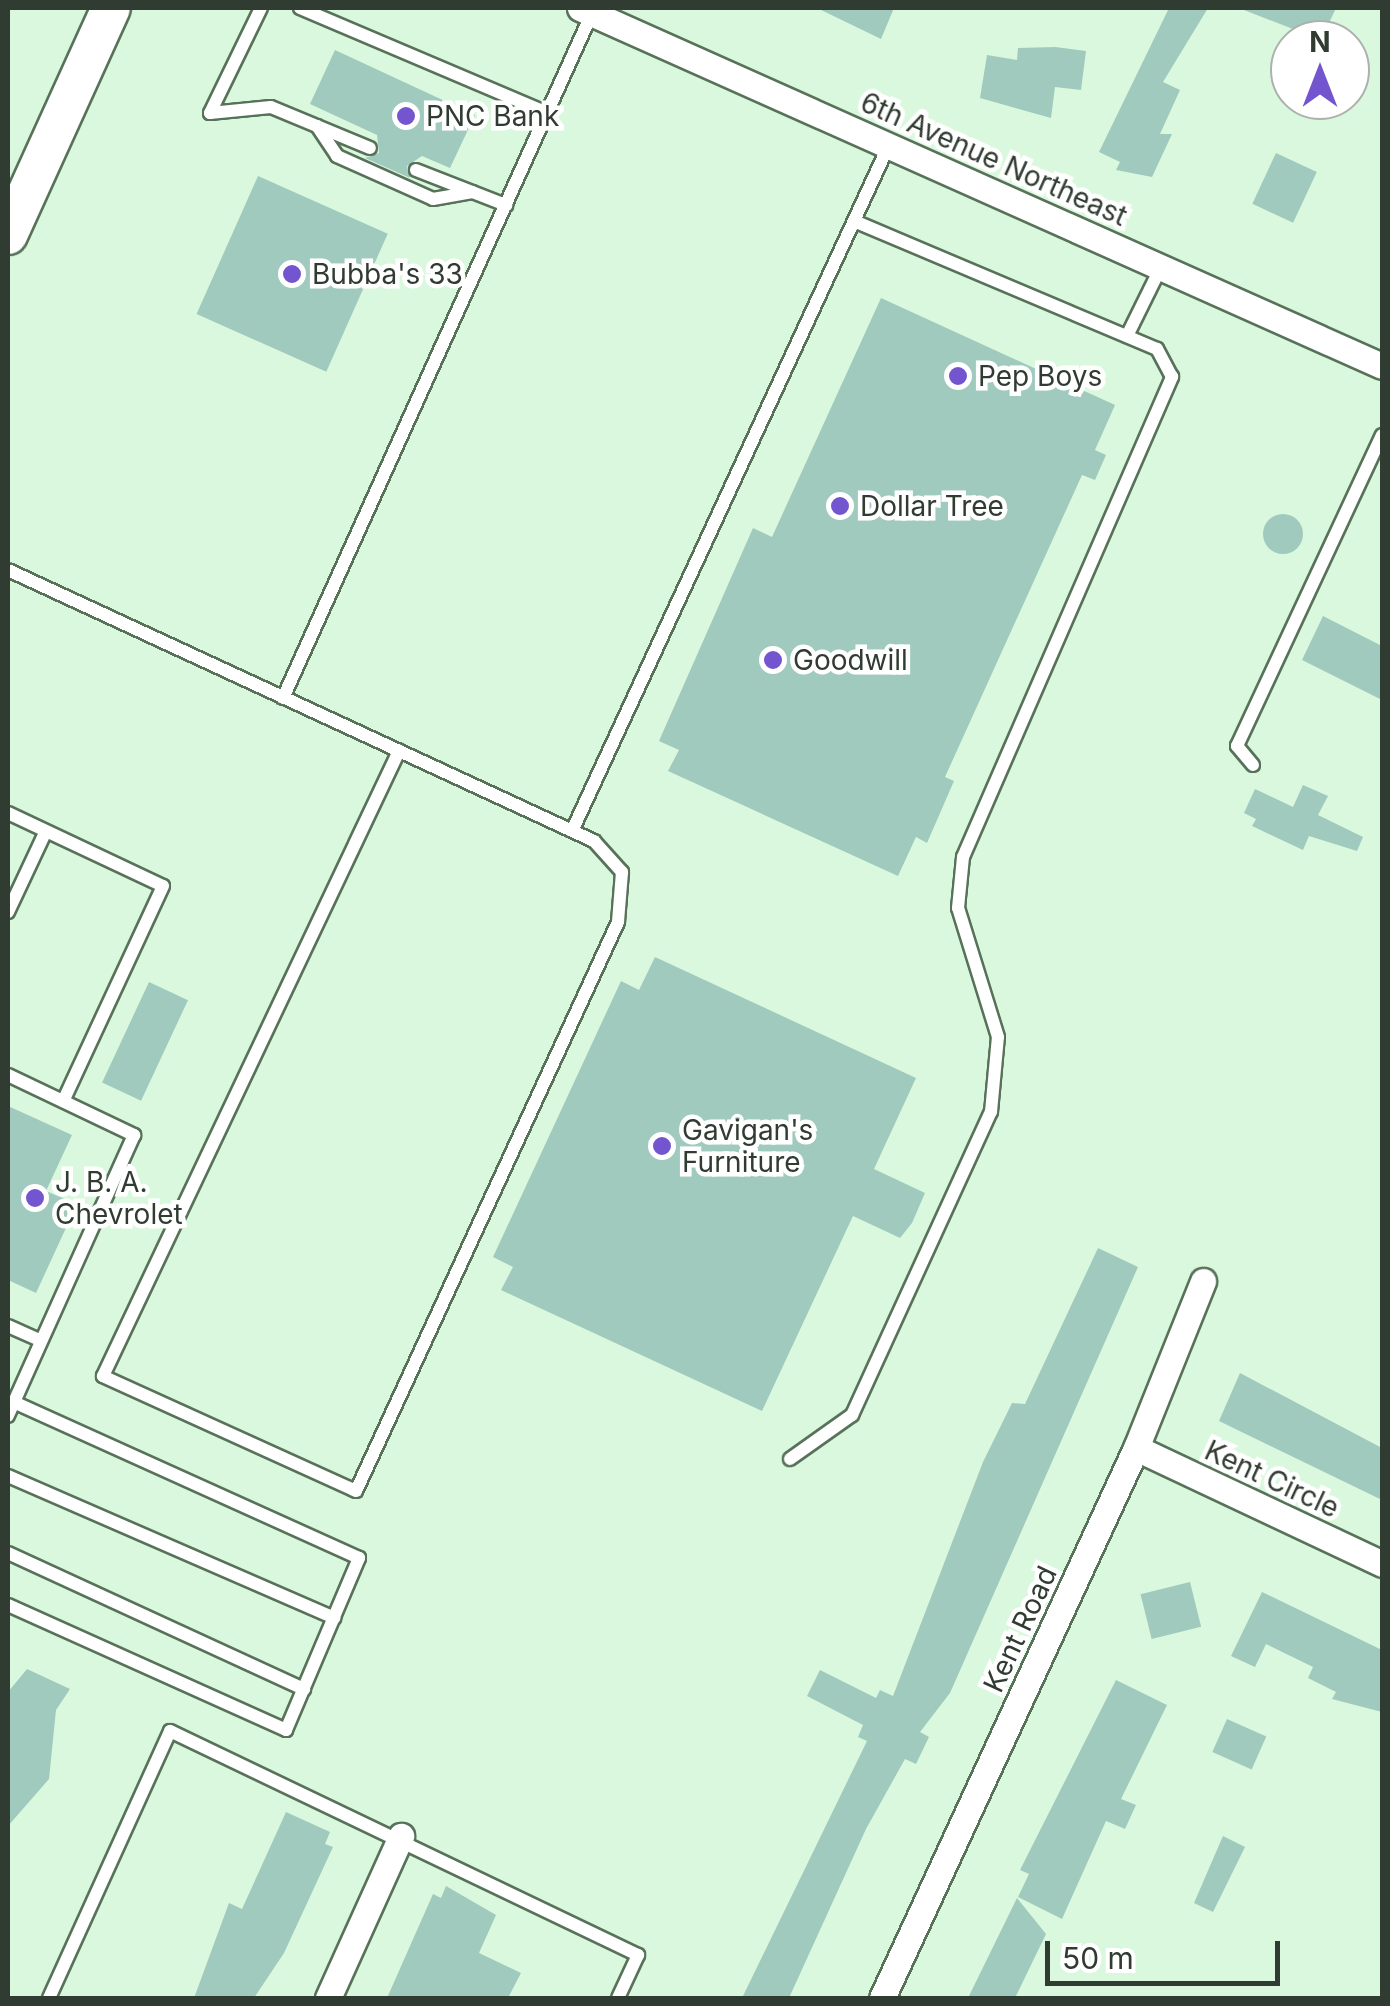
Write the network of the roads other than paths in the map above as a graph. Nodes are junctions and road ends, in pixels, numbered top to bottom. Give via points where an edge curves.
1 (112, 8) edge
2 (261, 8) edge
3 (300, 8) edge
4 (586, 10) edge
5 (547, 113) junction
6 (318, 126) junction
7 (889, 145) junction
8 (370, 148) dead end
9 (416, 170) dead end
10 (472, 192) junction
11 (506, 205) junction
12 (856, 222) junction
13 (8, 236) edge
14 (1160, 267) junction
15 (1127, 336) junction
16 (1382, 366) edge
17 (1382, 435) edge
18 (8, 570) edge
19 (283, 698) junction
20 (399, 751) junction
21 (1253, 765) dead end
22 (8, 814) edge
23 (572, 830) junction
24 (46, 831) junction
25 (8, 912) edge
26 (8, 1075) edge
27 (63, 1101) junction
28 (1203, 1281) dead end
29 (8, 1326) edge
30 (41, 1341) junction
31 (14, 1402) junction
32 (8, 1416) edge
33 (1136, 1448) junction
34 (790, 1459) dead end
35 (8, 1476) edge
36 (8, 1553) edge
37 (1382, 1564) edge
38 (8, 1605) edge
39 (334, 1618) junction
40 (304, 1688) junction
41 (401, 1836) junction
42 (49, 1998) edge
43 (328, 1998) edge
44 (618, 1998) edge
45 (882, 1998) edge

1 - 13 main road
2 - 6 lane via 210,114 272,107
3 - 5 lane
4 - 5 lane
4 - 7 street, 6th Avenue Northeast
5 - 11 lane
6 - 8 lane
6 - 10 lane via 338,156 433,199
7 - 12 lane
7 - 14 street, 6th Avenue Northeast
9 - 10 lane
10 - 11 lane
11 - 19 lane
12 - 15 lane
12 - 23 lane
14 - 15 lane
14 - 16 street, 6th Avenue Northeast
15 - 34 lane via 1157,349 1172,377 963,857 958,908 998,1037 992,1112 852,1415
17 - 21 lane via 1237,746
18 - 19 lane
19 - 20 lane
20 - 23 lane
20 - 23 lane via 103,1376 356,1491 618,922 622,872
22 - 24 lane
24 - 25 lane
24 - 27 lane via 164,886
26 - 27 lane
27 - 30 lane via 134,1135
28 - 33 street, Kent Road
29 - 30 lane
30 - 31 lane
31 - 32 lane
31 - 39 lane via 360,1558
33 - 37 street, Kent Circle
33 - 45 street, Kent Road
35 - 39 lane
36 - 40 lane
38 - 40 lane via 286,1730
39 - 40 lane
41 - 42 lane via 170,1732
41 - 43 street
41 - 44 lane via 638,1956

